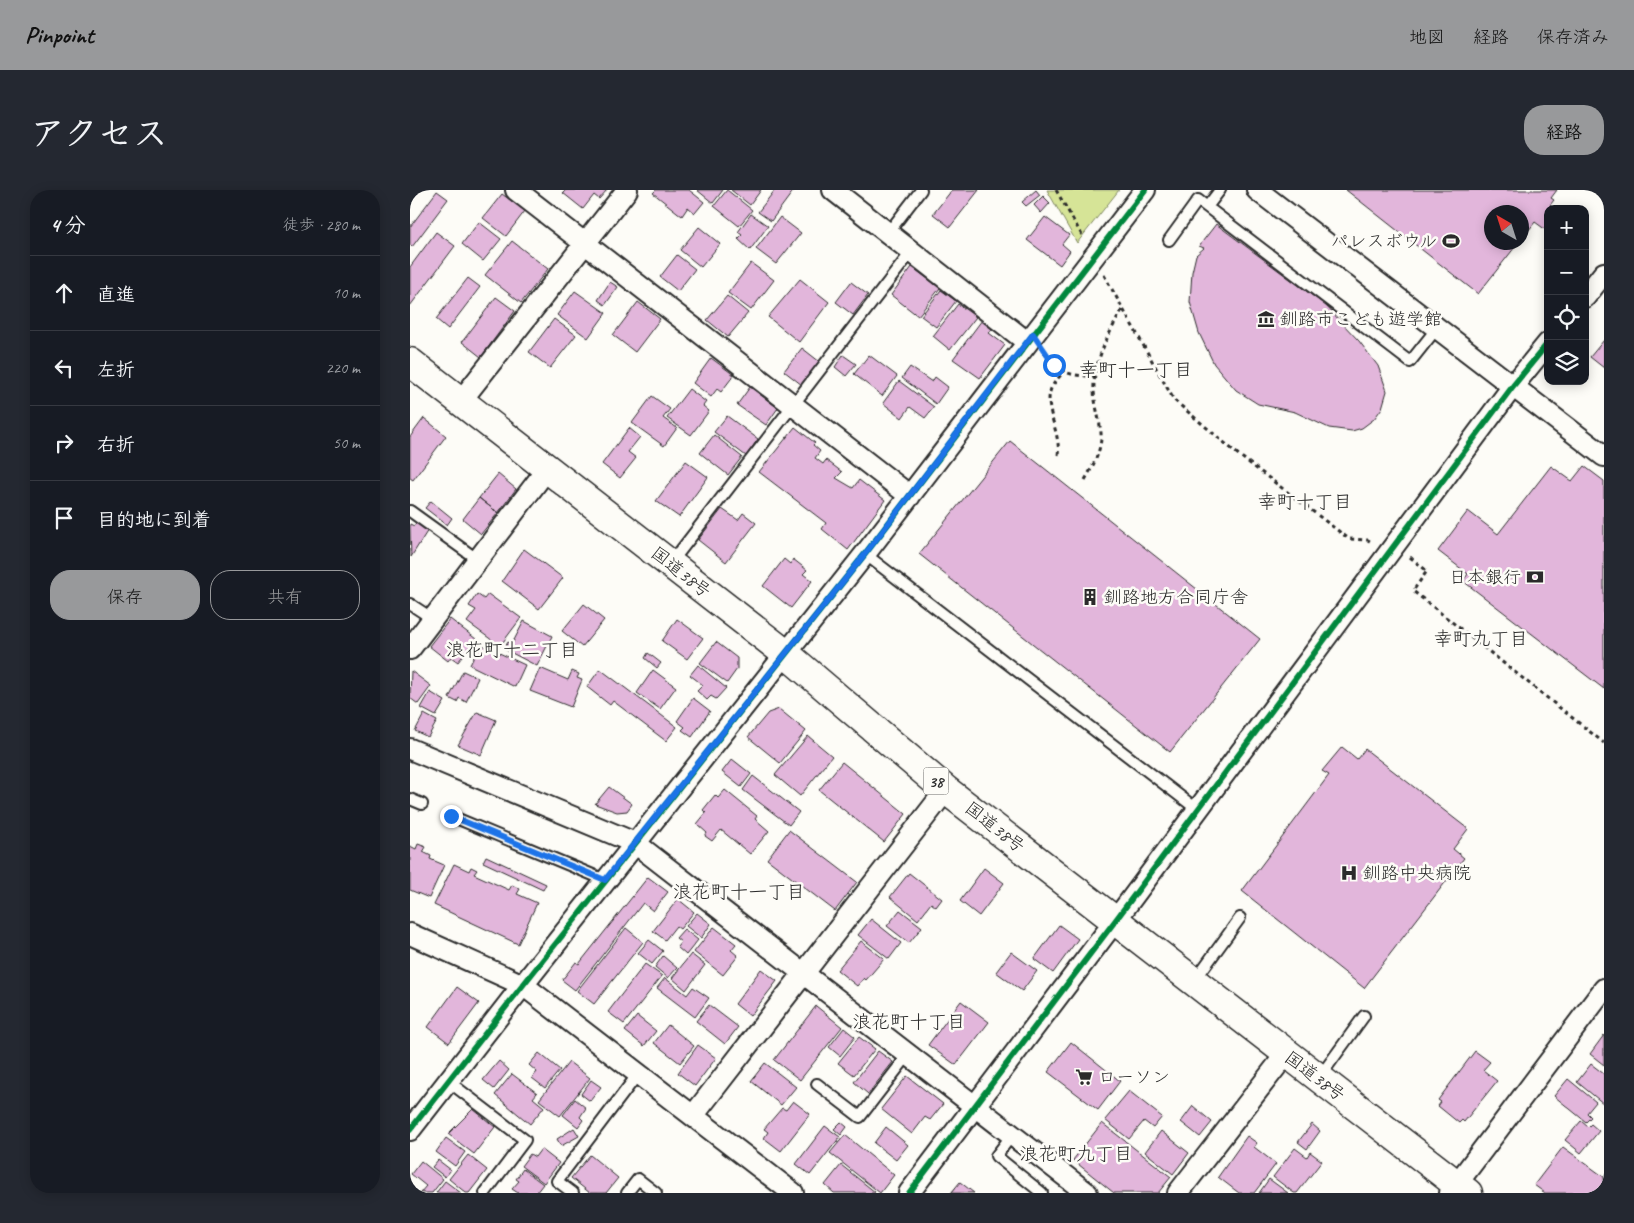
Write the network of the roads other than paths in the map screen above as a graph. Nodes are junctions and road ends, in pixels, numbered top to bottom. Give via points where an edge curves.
1 (516, 190) edge
2 (626, 190) edge
3 (833, 190) edge
4 (921, 190) edge
5 (1145, 190) edge
6 (1220, 190) edge
7 (1258, 190) edge
8 (1207, 207) junction
9 (888, 233) junction
10 (1169, 240) dead end
11 (585, 244) junction
12 (912, 251) junction
13 (1604, 273) edge
14 (1587, 295) edge
15 (1437, 328) junction
16 (1030, 338) junction
17 (1544, 348) edge
18 (410, 362) edge
19 (1513, 386) junction
20 (460, 402) junction
21 (792, 405) junction
22 (1604, 456) edge
23 (547, 469) junction
24 (910, 496) junction
25 (410, 511) edge
26 (865, 554) junction
27 (478, 560) junction
28 (670, 564) junction
29 (410, 604) edge
30 (433, 619) junction
31 (410, 649) edge
32 (786, 653) junction
33 (410, 749) edge
34 (946, 790) junction
35 (410, 799) edge
36 (422, 804) dead end
37 (1198, 810) junction
38 (451, 816) dead end
39 (635, 843) junction
40 (605, 880) junction
41 (1240, 918) dead end
42 (1115, 921) junction
43 (410, 934) edge
44 (803, 974) junction
45 (1193, 982) junction
46 (523, 985) junction
47 (1602, 994) edge
48 (1364, 1016) dead end
49 (1286, 1054) junction
50 (908, 1055) junction
51 (638, 1074) junction
52 (1319, 1079) junction
53 (448, 1081) junction
54 (817, 1084) dead end
55 (975, 1107) junction
56 (693, 1116) junction
57 (410, 1130) edge
58 (1012, 1135) junction
59 (1458, 1190) edge
60 (485, 1193) edge
61 (573, 1193) edge
62 (626, 1193) edge
63 (656, 1193) edge
64 (792, 1193) edge
65 (909, 1193) edge
66 (1042, 1193) edge
67 (1087, 1193) edge
68 (1178, 1193) edge

1 - 11 street
2 - 11 street
3 - 9 street
4 - 9 lane
5 - 16 street
6 - 8 lane
7 - 15 street
8 - 10 lane via 1198,200
8 - 15 lane via 1410,362
9 - 12 street
11 - 20 street
11 - 21 street
12 - 16 street
12 - 21 lane
13 - 14 street
15 - 19 street
16 - 24 street
17 - 19 street
18 - 20 highway, 国道38号 / 38
19 - 22 street
19 - 37 street
20 - 23 highway, 国道38号 / 38
21 - 24 street
21 - 28 lane
23 - 27 street
23 - 28 highway, 国道38号 / 38
24 - 26 street
25 - 27 lane
26 - 32 street
26 - 37 lane
27 - 30 street
28 - 32 highway, 国道38号 / 38
29 - 30 lane
30 - 31 street
32 - 34 highway, 国道38号 / 38
32 - 39 street
33 - 39 street
34 - 42 highway, 国道38号 / 38
34 - 44 street
35 - 36 lane
37 - 42 street
38 - 40 lane
39 - 40 street
39 - 44 street
40 - 46 street
41 - 45 lane
42 - 45 highway, 国道38号 / 38
42 - 55 street
43 - 46 street
44 - 50 street
44 - 56 street
45 - 49 highway, 国道38号 / 38
46 - 51 street
46 - 53 street
47 - 59 street
48 - 52 lane
49 - 52 highway, 国道38号 / 38
49 - 68 street
50 - 54 lane via 860,1117
50 - 55 street
51 - 56 street
51 - 61 lane via 557,1181
52 - 59 highway, 国道38号 / 38
53 - 57 street
53 - 60 lane via 525,1140
55 - 58 street
55 - 65 street
56 - 64 street
58 - 66 lane via 996,1156
58 - 67 street
62 - 63 lane via 638,1179

